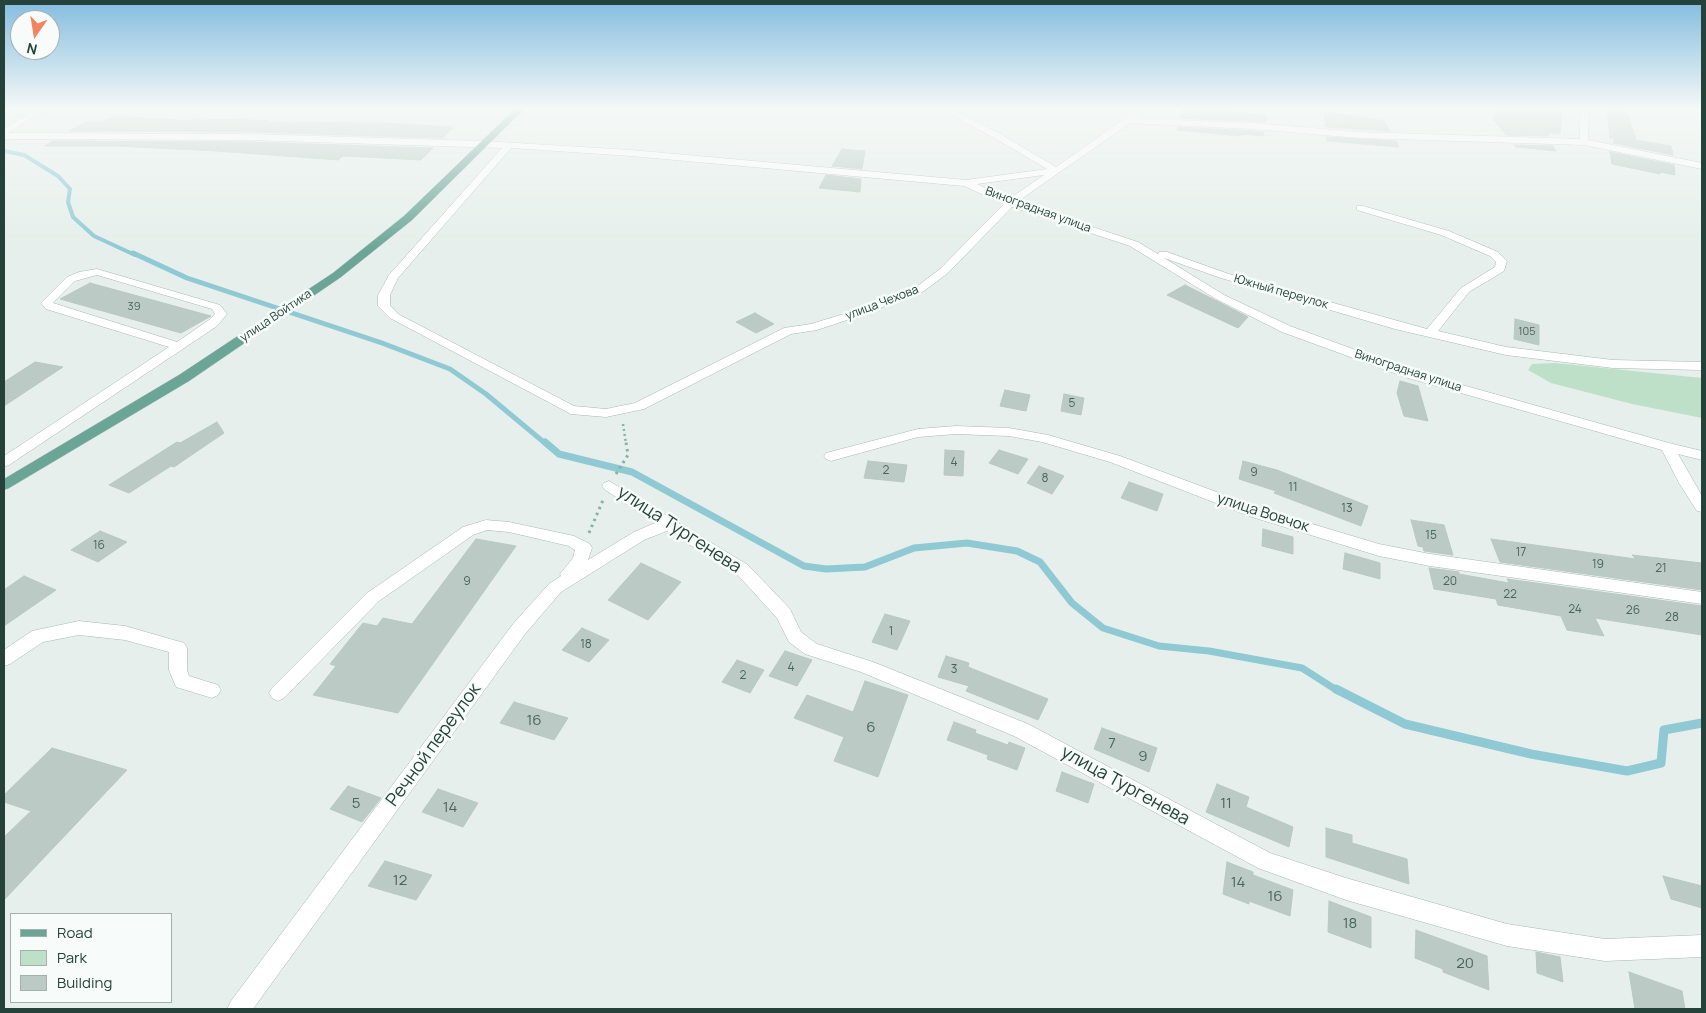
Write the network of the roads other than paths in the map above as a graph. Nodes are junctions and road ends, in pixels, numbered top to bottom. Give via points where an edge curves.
1 (471, 156) edge
2 (499, 156) edge
3 (668, 156) edge
4 (1032, 156) edge
5 (1078, 156) edge
6 (1654, 156) edge
7 (1702, 166) edge
8 (1057, 171) junction
9 (966, 183) junction
10 (1010, 203) junction
11 (1360, 208) dead end
12 (1134, 244) junction
13 (1430, 333) junction
14 (178, 346) junction
15 (1702, 366) edge
16 (1668, 447) junction
17 (1702, 455) edge
18 (831, 456) dead end
19 (4, 462) edge
20 (5, 482) edge
21 (609, 486) road end
22 (1702, 507) edge
23 (668, 524) junction
24 (556, 588) junction
25 (1702, 598) edge
26 (4, 659) edge
27 (212, 690) dead end
28 (278, 693) dead end
29 (1702, 946) edge
30 (239, 1009) edge

1 - 20 main road, улица Войтика via 408,218 337,274 184,378
2 - 10 street, улица Чехова via 393,277 384,295 384,306 394,316 571,410 606,413 639,406 788,332 861,312 920,289 944,271
3 - 9 street, Виноградная улица
4 - 8 street
5 - 8 street, улица Чехова
6 - 7 street
8 - 9 street
8 - 10 street, улица Чехова
9 - 10 street, Виноградная улица
10 - 12 street, Виноградная улица
11 - 13 street via 1445,233 1494,254 1502,262 1500,269 1465,290
12 - 13 street, Южный переулок via 1225,276
12 - 16 street, Виноградная улица via 1220,296 1286,328 1412,374
13 - 15 street, Южный переулок via 1506,351 1613,364
14 - 14 street via 213,323 221,314 216,307 97,272 71,279 47,303 50,307
14 - 19 street
16 - 17 street, Виноградная улица
16 - 22 street
18 - 25 street, улица Вовчок via 918,433 956,430 1009,432 1043,438 1115,460 1257,513 1380,550 1430,560
21 - 23 street, улица Тургенева
23 - 24 street, Речной переулок via 639,536
23 - 29 street, улица Тургенева via 742,569 784,614 795,636 811,649 867,667 1021,730 1266,861 1346,889 1507,935 1605,950
24 - 28 street via 580,560 584,548 574,542 509,527 486,525 468,531 373,597
24 - 30 street, Речной переулок via 519,629
26 - 27 street via 38,636 79,628 125,633 178,648 178,670 182,682

